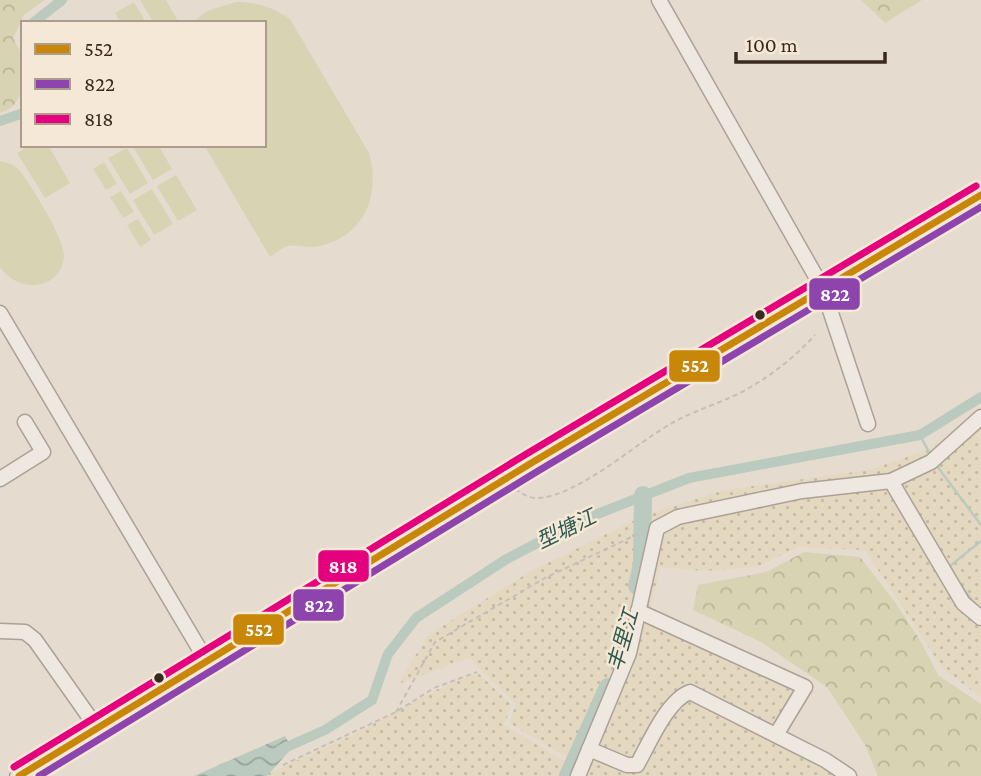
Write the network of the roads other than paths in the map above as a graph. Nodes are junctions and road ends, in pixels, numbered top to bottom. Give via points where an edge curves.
1 (659, 0) edge
2 (981, 195) edge
3 (823, 289) junction
4 (0, 313) edge
5 (981, 417) edge
6 (25, 422) dead end
7 (868, 424) dead end
8 (0, 479) edge
9 (891, 481) junction
10 (638, 611) junction
11 (981, 618) edge
12 (0, 631) edge
13 (206, 660) junction
14 (97, 728) junction
15 (776, 735) junction
16 (589, 749) junction
17 (25, 775) edge
18 (578, 776) edge
19 (849, 776) edge

1 - 3 street
2 - 3 main road
3 - 7 street
3 - 13 main road
4 - 13 street
5 - 9 street via 933,461
6 - 8 street via 43,452
9 - 10 street via 802,491 678,517 657,528
9 - 11 street via 963,603
10 - 15 street via 805,687
10 - 16 street via 629,653
12 - 14 street via 25,632 35,639
13 - 14 main road
14 - 17 main road
15 - 16 street via 690,692 672,705 637,765
15 - 19 street
16 - 18 street

